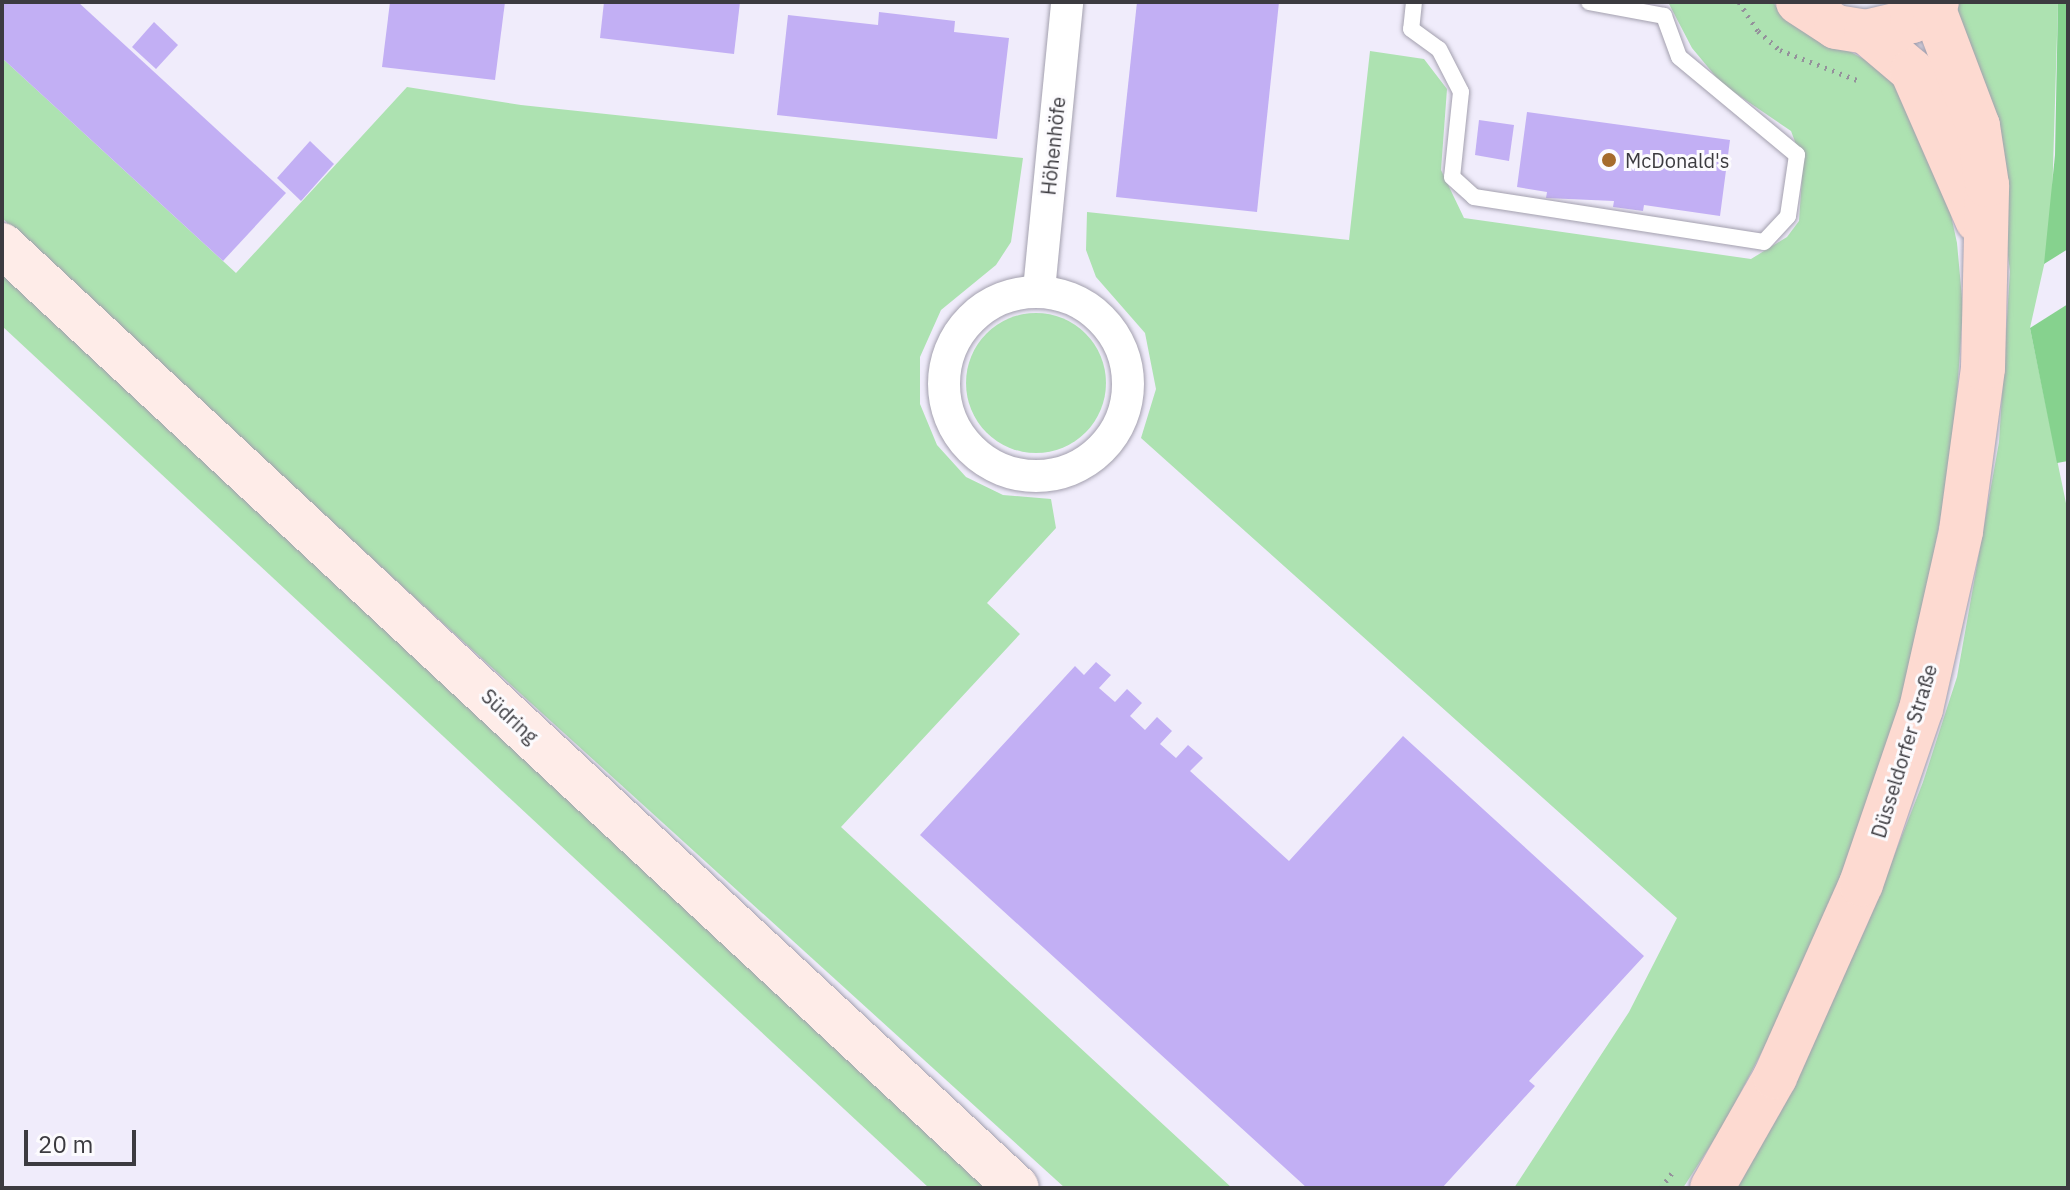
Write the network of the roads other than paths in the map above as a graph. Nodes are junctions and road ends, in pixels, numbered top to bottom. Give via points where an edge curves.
1 (1067, 2) edge
2 (1414, 2) edge
3 (1589, 2) edge
4 (1798, 2) edge
5 (1935, 4) edge
6 (1866, 32) junction
7 (1983, 233) junction
8 (2, 245) edge
9 (1039, 290) junction
10 (1696, 1176) edge
11 (1017, 1188) edge

1 - 9 street, Höhenhöfe
2 - 3 lane via 1411,29 1439,49 1461,92 1452,177 1474,197 1764,242 1788,216 1797,155 1679,57 1664,16
4 - 6 main road via 1836,27
5 - 6 main road via 1890,29
5 - 7 main road, Düsseldorfer Straße via 1978,126 1987,185
6 - 7 main road, Düsseldorfer Straße via 1912,71
7 - 10 main road, Düsseldorfer Straße via 1986,306 1979,412 1961,531 1921,709 1861,884 1775,1077
8 - 11 main road, Südring
9 - 9 street via 1009,294 982,308 960,329 947,356 943,386 949,416 964,442 987,463 1015,474 1045,476 1087,460 1118,427 1128,397 1127,366 1117,337 1096,313 1070,297

